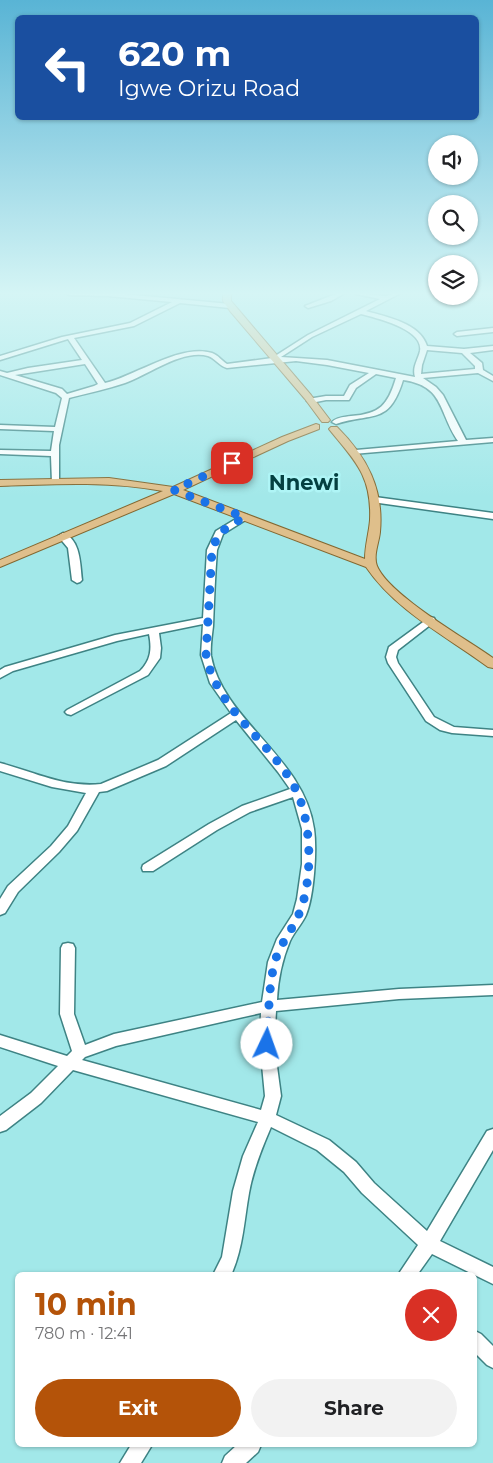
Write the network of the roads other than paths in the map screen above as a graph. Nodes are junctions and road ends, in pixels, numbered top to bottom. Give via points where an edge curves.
1 (164, 361) edge
2 (217, 361) edge
3 (266, 361) edge
4 (277, 361) edge
5 (311, 361) edge
6 (420, 361) edge
7 (475, 361) edge
8 (87, 362) joint
9 (479, 371) junction
10 (374, 373) junction
11 (4, 374) edge
12 (400, 378) junction
13 (419, 378) junction
14 (493, 379) edge
15 (100, 387) junction
16 (66, 397) junction
17 (311, 401) junction
18 (325, 420) junction
19 (335, 426) junction
20 (0, 427) edge
21 (316, 427) junction
22 (57, 429) junction
23 (493, 440) edge
24 (463, 442) junction
25 (0, 452) edge
26 (356, 452) junction
27 (55, 454) junction
28 (55, 481) junction
29 (0, 483) edge
30 (174, 490) junction
31 (375, 500) junction
32 (493, 516) edge
33 (244, 517) junction
34 (63, 536) junction
35 (0, 564) edge
36 (371, 565) junction
37 (77, 580) dead end
38 (208, 620) junction
39 (430, 620) junction
40 (153, 630) junction
41 (492, 663) edge
42 (0, 675) edge
43 (71, 712) dead end
44 (237, 714) junction
45 (493, 733) edge
46 (0, 767) edge
47 (94, 790) junction
48 (297, 791) junction
49 (148, 868) dead end
50 (0, 910) edge
51 (68, 948) dead end
52 (493, 990) edge
53 (269, 1006) junction
54 (0, 1041) edge
55 (74, 1058) junction
56 (267, 1118) junction
57 (0, 1125) edge
58 (493, 1136) edge
59 (429, 1244) junction
60 (223, 1272) edge
61 (413, 1272) edge
62 (493, 1276) edge
63 (477, 1342) edge
64 (493, 1359) edge
65 (248, 1447) edge
66 (232, 1463) edge

1 - 15 street via 123,381
2 - 3 street via 227,366
4 - 17 main road
5 - 10 street
6 - 13 street
7 - 9 street
8 - 11 street
8 - 15 street via 102,384
9 - 13 street
9 - 14 street
10 - 12 street
10 - 17 street via 353,387 346,398
11 - 16 street via 59,391
12 - 13 street
12 - 19 street via 394,395 380,413 341,419
13 - 24 street via 435,391
15 - 16 street
16 - 22 street
17 - 18 main road
18 - 19 main road
18 - 21 main road via 316,422
19 - 21 main road via 322,430
19 - 26 main road
20 - 22 street
21 - 30 main road
22 - 27 street
23 - 24 street
24 - 26 street
25 - 27 street
26 - 31 main road via 370,479
27 - 28 street
28 - 29 main road
28 - 30 main road via 127,483
30 - 33 main road
30 - 34 main road
31 - 32 street
31 - 36 main road
33 - 36 main road
33 - 38 street via 219,533 215,543
34 - 35 main road
34 - 37 street via 73,548
36 - 39 main road via 382,582
38 - 40 street
38 - 44 street via 206,655 209,667 215,683
39 - 41 main road
39 - 45 street via 393,649 393,663 437,725
40 - 42 street via 9,669
40 - 43 street via 156,642 153,666
44 - 47 street via 162,763
44 - 48 street
46 - 47 street
47 - 50 street via 73,828 13,889
48 - 49 street via 246,809
48 - 53 street via 308,829 304,899 299,916 284,938 275,962
51 - 55 street via 67,1014
52 - 53 street via 399,994
53 - 55 street via 114,1040
53 - 56 street via 267,1044 273,1096
54 - 55 street
55 - 56 street
55 - 57 street via 36,1098
56 - 59 street via 323,1145
56 - 60 street via 251,1156 241,1192 230,1258
58 - 59 street
59 - 61 street
59 - 62 street
63 - 64 street
65 - 66 street

